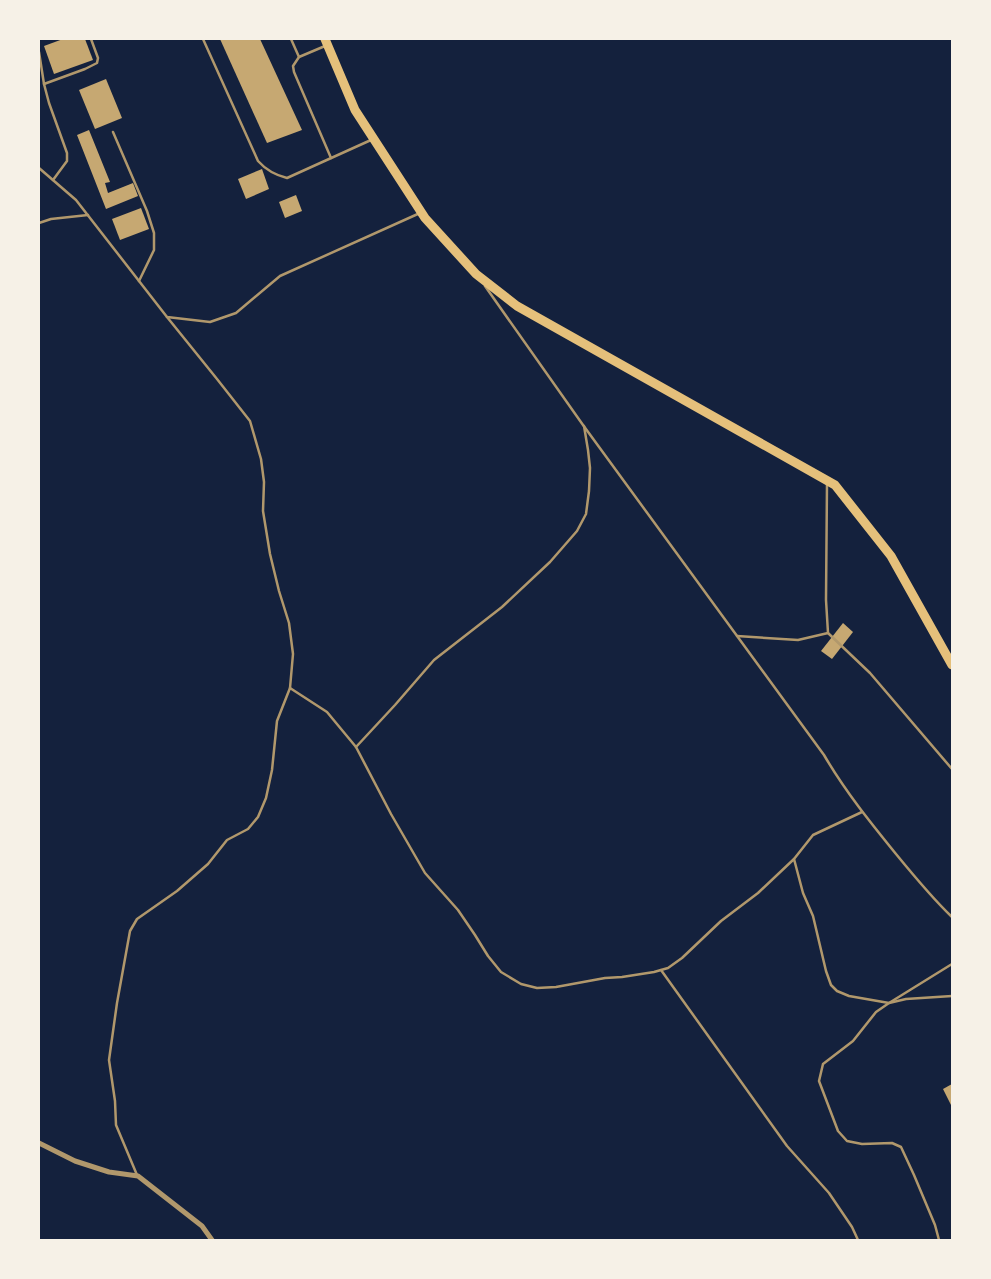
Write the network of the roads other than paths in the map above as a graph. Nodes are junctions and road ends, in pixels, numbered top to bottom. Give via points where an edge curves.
1 (91, 39) edge
2 (202, 39) edge
3 (291, 39) edge
4 (327, 42) edge
5 (39, 52) edge
6 (299, 56) junction
7 (44, 84) junction
8 (113, 132) dead end
9 (374, 139) junction
10 (331, 158) junction
11 (39, 168) edge
12 (53, 180) junction
13 (421, 212) junction
14 (88, 215) junction
15 (39, 223) edge
16 (476, 274) junction
17 (139, 281) junction
18 (167, 317) junction
19 (583, 424) junction
20 (827, 481) junction
21 (828, 633) junction
22 (737, 636) junction
23 (952, 665) edge
24 (290, 688) junction
25 (356, 747) junction
26 (952, 768) edge
27 (862, 812) junction
28 (794, 859) junction
29 (952, 917) edge
30 (952, 964) edge
31 (661, 970) junction
32 (952, 996) edge
33 (889, 1003) junction
34 (39, 1143) edge
35 (138, 1176) junction
36 (212, 1240) edge
37 (858, 1240) edge
38 (939, 1240) edge

1 - 7 lane via 97,63
2 - 10 lane via 258,161 265,169 287,178
3 - 6 lane
4 - 6 lane
4 - 9 highway via 355,110
5 - 7 lane
6 - 10 lane via 293,66 294,72
7 - 12 lane via 68,161
8 - 17 lane via 154,233 154,250
9 - 10 lane
9 - 13 highway
11 - 12 lane
12 - 14 lane
13 - 16 highway
13 - 18 lane via 280,276 236,313 210,322
14 - 15 lane
14 - 17 lane
16 - 19 lane
16 - 20 highway via 517,306
17 - 18 lane
18 - 24 lane via 250,421 262,458 263,511 270,554 289,623 293,654
19 - 22 lane
19 - 25 lane via 590,468 589,491 586,514 578,532 502,607 434,660
20 - 21 lane
20 - 23 highway via 835,485 891,556
21 - 22 lane via 798,640
21 - 26 lane via 870,673
22 - 27 lane
24 - 25 lane via 327,712
24 - 35 lane via 277,721 272,770 258,818 248,829 227,840 208,864 177,891 137,919 130,931 110,1060 116,1125
25 - 31 lane via 425,873 458,910 501,972 521,984 556,988
27 - 28 lane via 813,835
27 - 29 lane
28 - 31 lane via 682,958
28 - 33 lane via 831,985 837,992 849,996
30 - 33 lane
31 - 37 lane via 787,1146 829,1193
32 - 33 lane
33 - 38 lane via 876,1012 853,1041 823,1064 819,1081 838,1131 847,1141 892,1143 901,1147
34 - 35 street via 109,1172
35 - 36 street via 202,1226

